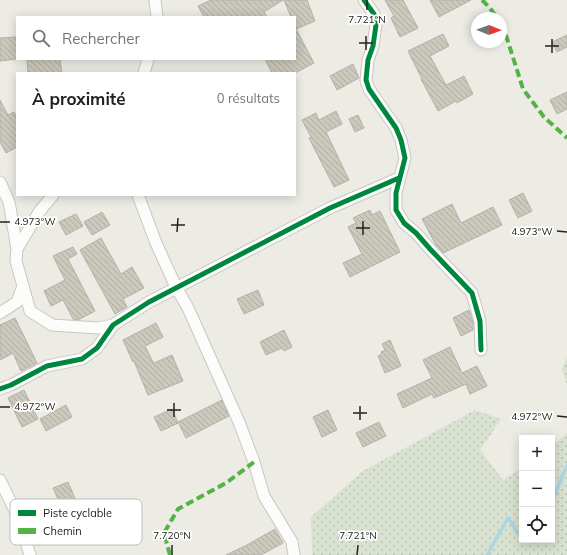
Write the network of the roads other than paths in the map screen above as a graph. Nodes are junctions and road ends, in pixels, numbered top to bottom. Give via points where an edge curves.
1 (156, 0) edge
2 (364, 0) edge
3 (157, 16) edge
4 (148, 60) edge
5 (144, 72) edge
6 (399, 178) junction
7 (0, 182) edge
8 (52, 196) edge
9 (138, 196) edge
10 (17, 249) junction
11 (23, 286) junction
12 (176, 287) junction
13 (0, 314) edge
14 (114, 325) junction
15 (481, 350) dead end
16 (0, 389) edge
17 (0, 480) edge
18 (10, 501) edge
19 (27, 545) edge
20 (30, 555) edge
21 (294, 555) edge

1 - 3 street
2 - 6 street via 374,14 376,25 366,80 401,140 405,158
4 - 5 street
6 - 12 street via 330,208
6 - 15 street via 396,210 404,223 472,293 480,321
7 - 10 street via 9,202
8 - 10 street via 39,212
9 - 12 street
10 - 11 street via 16,262
11 - 13 street via 17,302
11 - 14 street via 30,311 52,325 98,328
12 - 14 street
12 - 21 street via 239,422 264,496 292,542
14 - 16 street via 97,348 82,359 47,366
17 - 18 street
19 - 20 street

